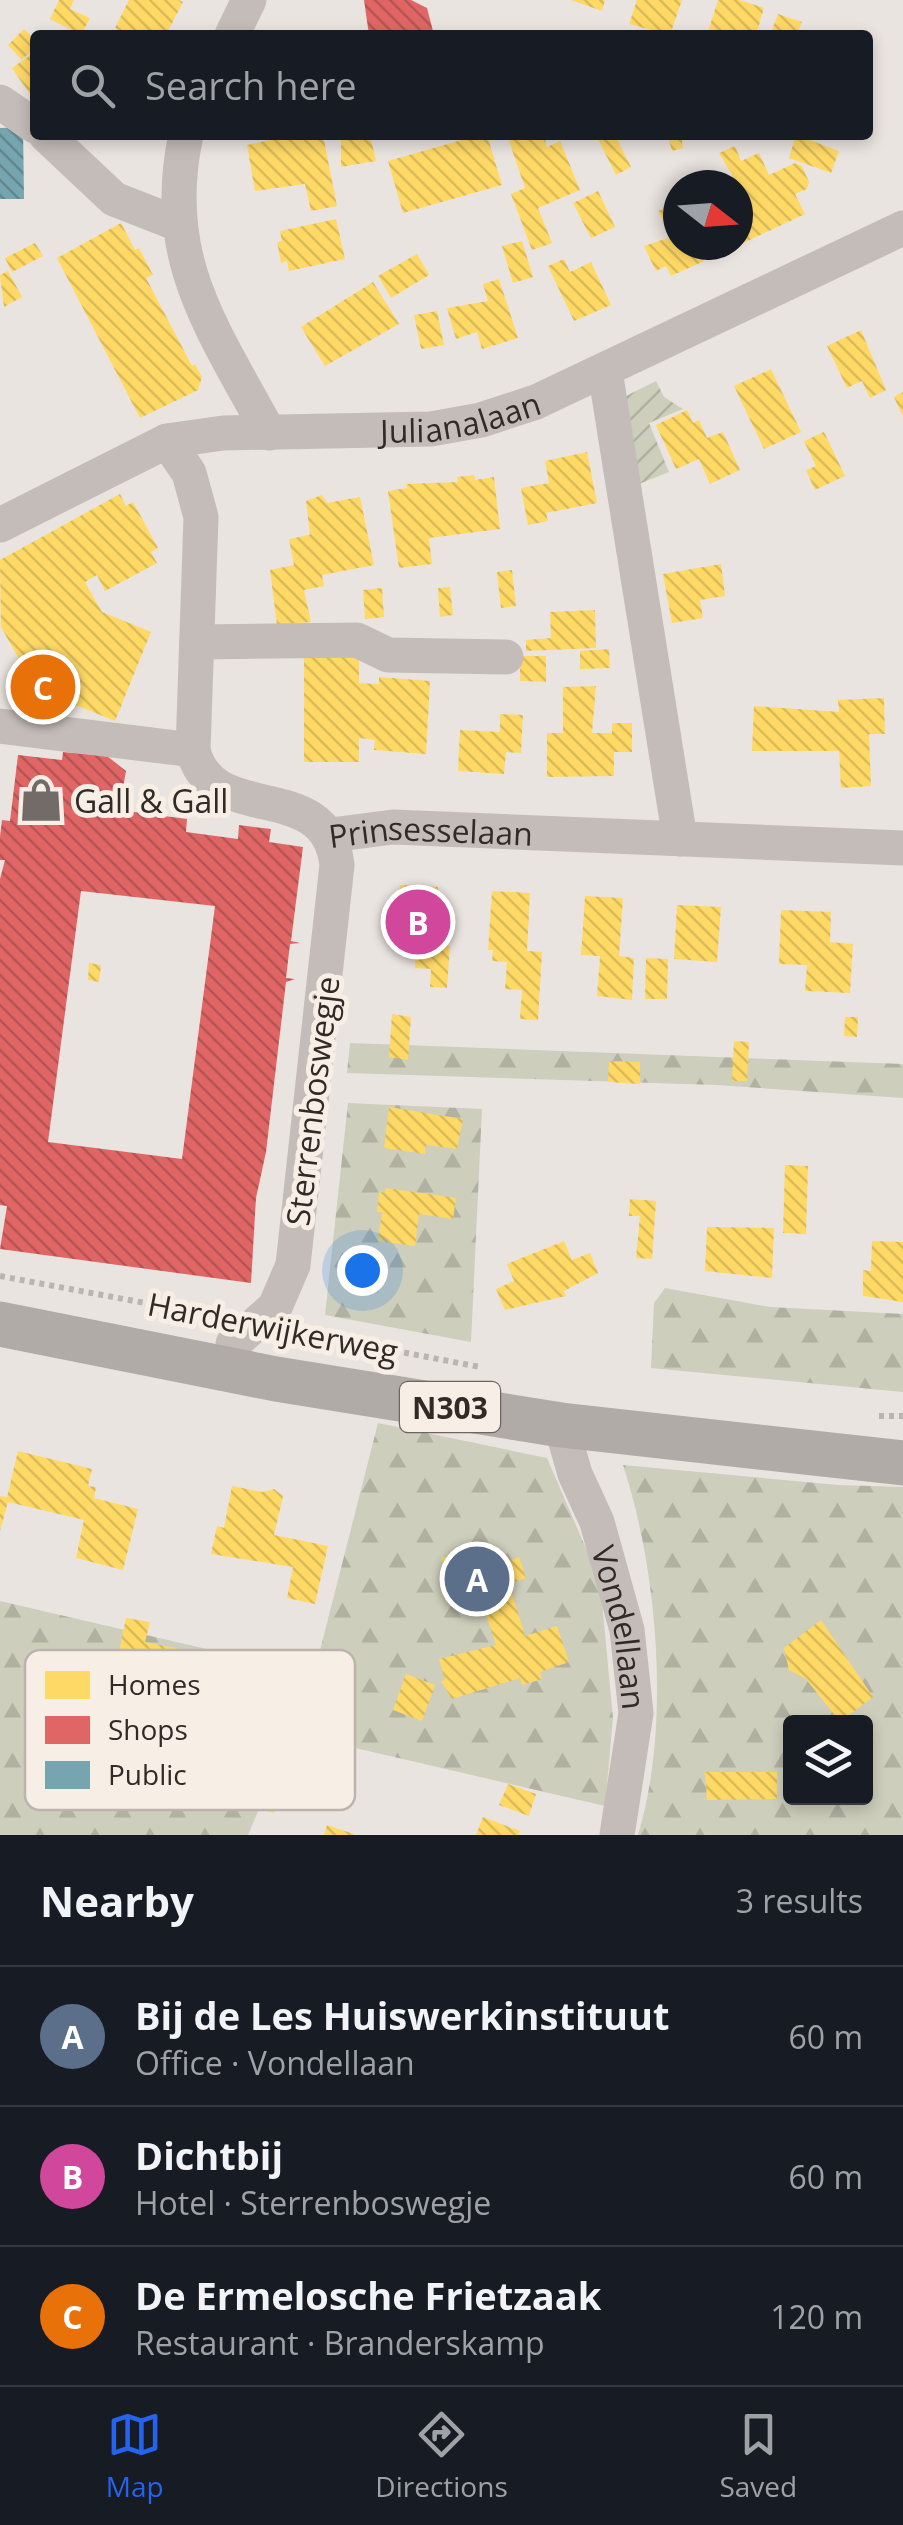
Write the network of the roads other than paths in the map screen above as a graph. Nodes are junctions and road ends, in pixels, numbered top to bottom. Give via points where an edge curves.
1 (249, 0) edge
2 (234, 30) edge
3 (0, 102) edge
4 (30, 123) edge
5 (51, 140) edge
6 (185, 140) edge
7 (178, 224) junction
8 (903, 228) edge
9 (605, 371) junction
10 (269, 433) junction
11 (167, 441) junction
12 (0, 526) edge
13 (197, 642) junction
14 (506, 657) dead end
15 (0, 726) edge
16 (193, 750) junction
17 (331, 835) junction
18 (680, 839) junction
19 (903, 848) edge
20 (0, 1302) edge
21 (0, 1324) edge
22 (245, 1334) junction
23 (561, 1426) junction
24 (903, 1439) edge
25 (903, 1463) edge
26 (617, 1835) edge

1 - 2 street
3 - 4 street
5 - 7 street via 114,200
6 - 7 street via 175,183
7 - 10 street via 200,304
8 - 9 street, Julianalaan
9 - 10 street, Julianalaan via 481,420
9 - 18 street
10 - 11 street, Julianalaan
11 - 12 street, Julianalaan
11 - 13 street via 198,494
13 - 14 street via 357,640 388,655
13 - 16 street
15 - 16 street
16 - 17 street, Prinsesselaan via 197,768 220,789 300,812
17 - 18 street, Prinsesselaan via 393,826
17 - 22 street, Sterrenboswegje via 338,881 293,1265 283,1296
18 - 19 street, Prinsesselaan
20 - 22 main road, Harderwijkerweg / N303
21 - 23 main road, Harderwijkerweg / N303
22 - 24 main road, Harderwijkerweg / N303 via 586,1406
23 - 25 main road, Harderwijkerweg / N303
23 - 26 street, Vondellaan via 598,1522 627,1630 636,1714

